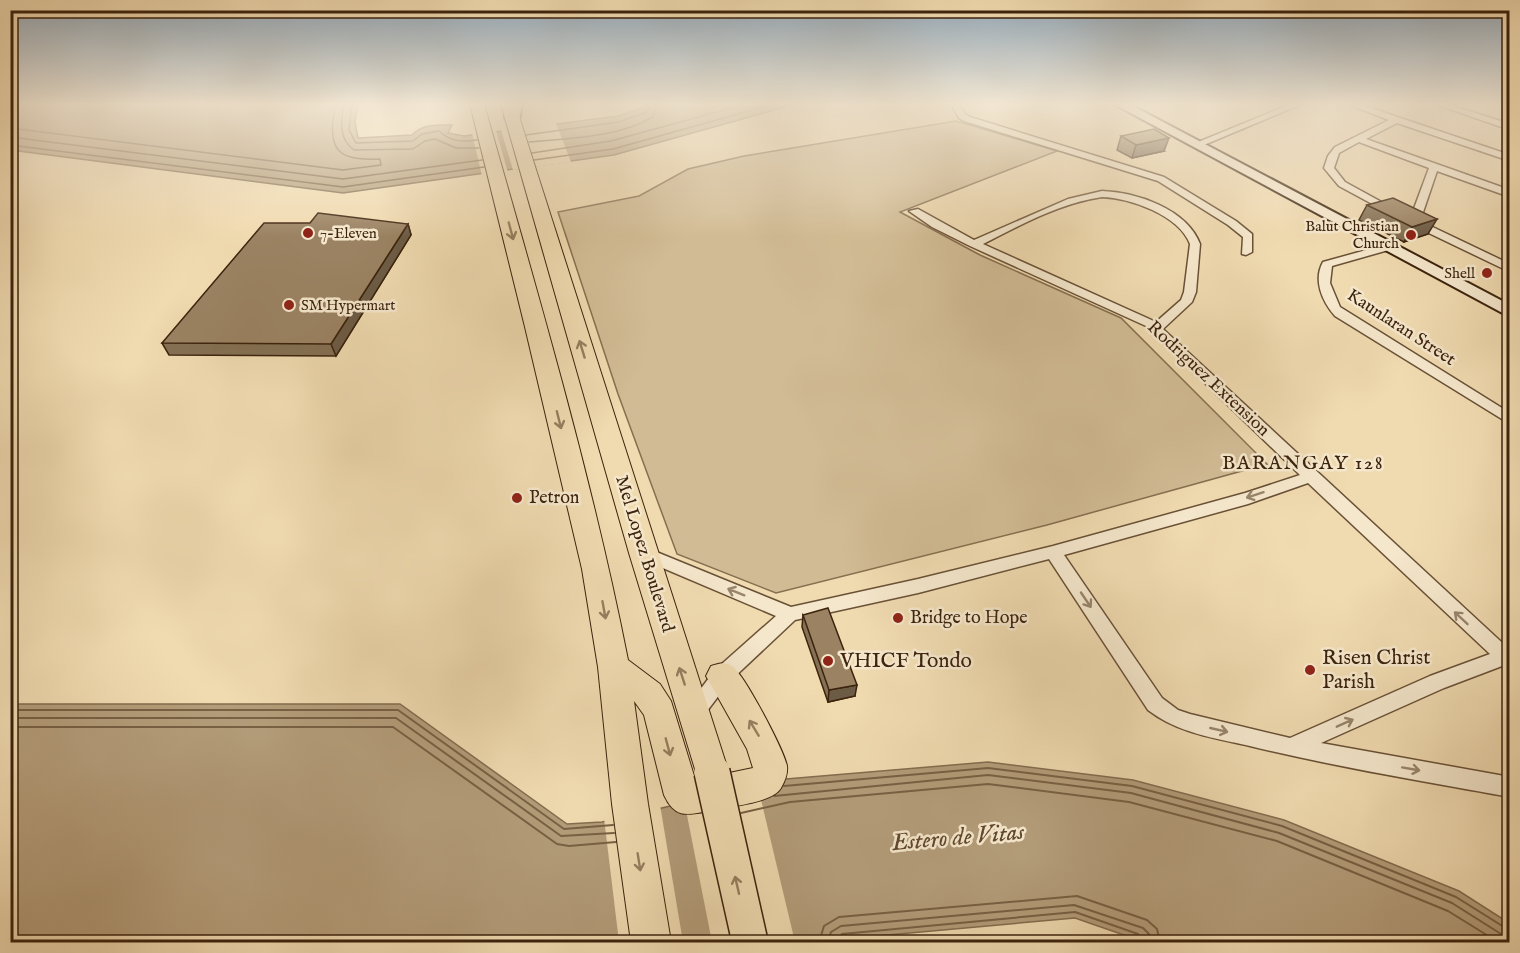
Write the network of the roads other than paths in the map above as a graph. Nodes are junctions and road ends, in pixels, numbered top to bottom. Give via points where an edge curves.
1 (488, 148) edge
2 (523, 148) edge
3 (1062, 148) edge
4 (1204, 148) edge
5 (1343, 148) edge
6 (1385, 148) edge
7 (1481, 148) edge
8 (1509, 158) edge
9 (1434, 166) junction
10 (1509, 194) edge
11 (914, 211) dead end
12 (1414, 222) junction
13 (974, 244) junction
14 (1388, 247) junction
15 (1246, 252) dead end
16 (1509, 256) edge
17 (1496, 263) junction
18 (1509, 269) edge
19 (1509, 312) edge
20 (1157, 328) junction
21 (1509, 420) edge
22 (1311, 477) junction
23 (1053, 552) junction
24 (643, 553) junction
25 (790, 614) junction
26 (1507, 660) edge
27 (614, 667) junction
28 (722, 676) junction
29 (694, 713) junction
30 (1291, 747) junction
31 (1509, 787) edge
32 (651, 942) edge
33 (750, 942) edge

1 -> 27 highway via 594,560
24 -> 2 highway, Mel Lopez Boulevard
3 - 15 street via 1161,179 1248,236
4 - 14 main road
5 - 12 street via 1332,155 1329,168 1342,184
6 - 9 street
7 - 8 street
9 - 10 street
9 - 12 street
11 - 13 street, Rodriguez Extension
12 - 17 street
13 - 20 street, Rodriguez Extension via 1138,315
13 - 20 street via 1084,195 1119,195 1155,207 1185,228 1195,244 1190,292 1185,302
14 - 19 main road
14 - 21 street, Kaunlaran Street via 1327,264 1324,269 1332,306
16 - 17 street
17 - 18 street
20 - 22 street, Rodriguez Extension
22 -> 23 street
26 -> 22 street, Rodriguez Extension
23 - 25 street
23 -> 30 street via 1155,704 1172,717 1190,723
25 -> 24 street
29 -> 24 highway, Mel Lopez Boulevard
25 - 28 street
30 -> 26 street via 1437,682
27 -> 28 highway via 649,694 659,711 686,798 762,783 769,778 771,770 759,737
27 -> 32 highway
28 - 29 street
33 -> 29 highway, Mel Lopez Boulevard, bridge via 712,772
30 -> 31 street

